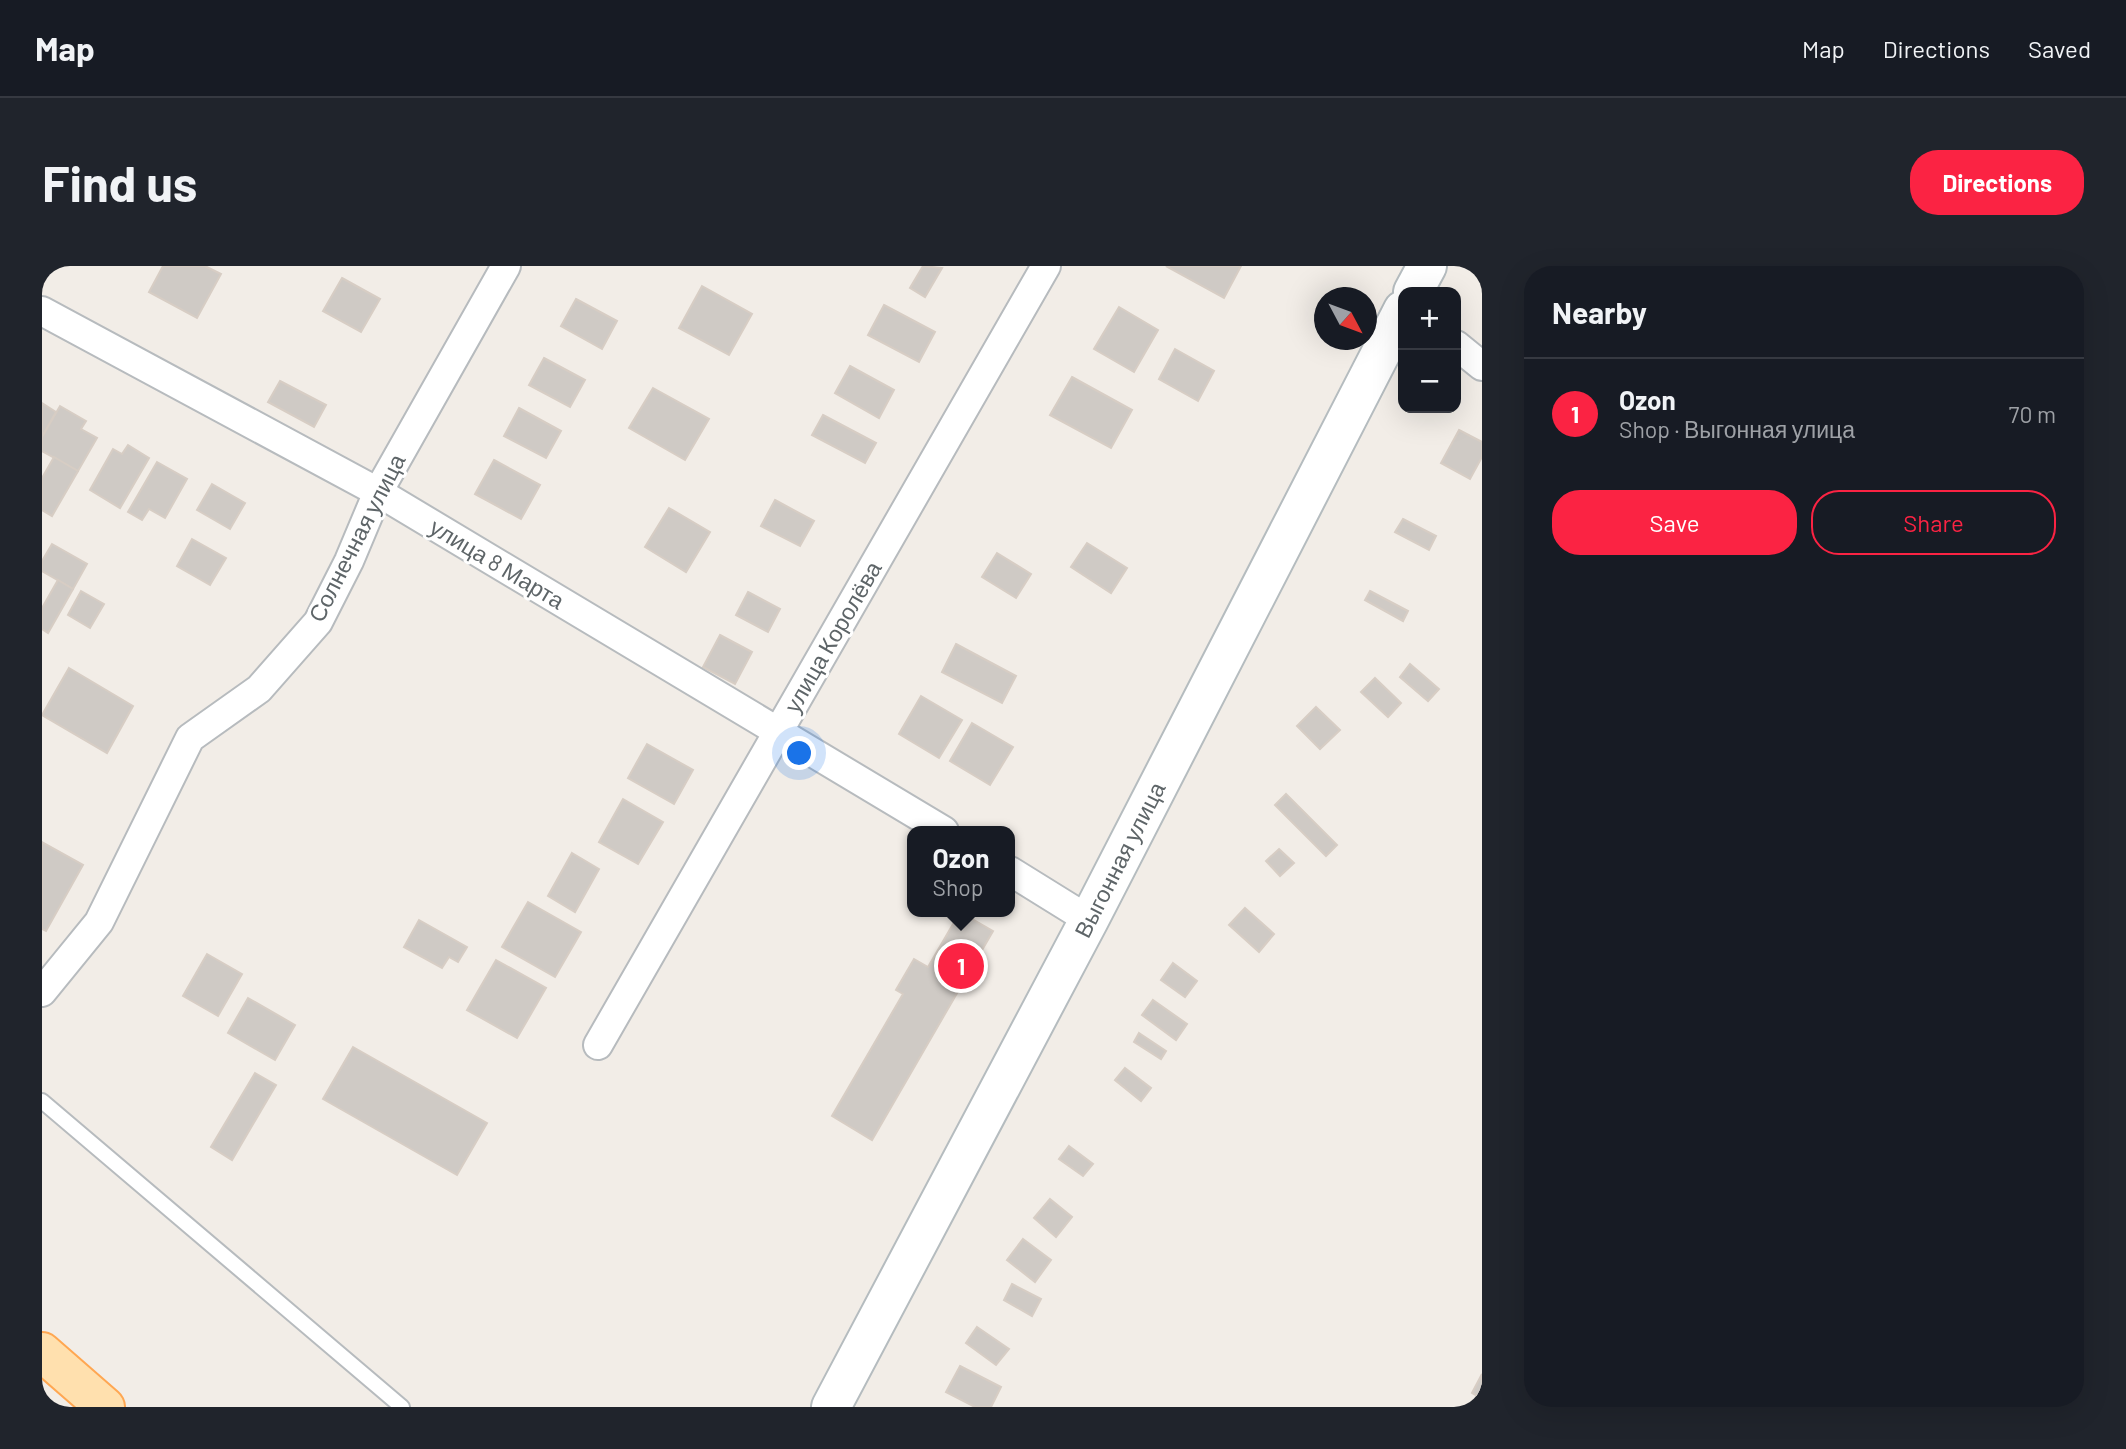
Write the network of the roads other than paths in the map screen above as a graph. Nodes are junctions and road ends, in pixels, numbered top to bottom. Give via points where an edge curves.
1 (506, 266) edge
2 (1046, 266) edge
3 (1427, 266) edge
4 (1416, 287) edge
5 (43, 313) edge
6 (1398, 320) edge
7 (1461, 349) edge
8 (1482, 366) edge
9 (378, 492) junction
10 (779, 731) junction
11 (936, 826) edge
12 (1015, 874) edge
13 (1090, 920) junction
14 (42, 992) edge
15 (598, 1045) dead end
16 (42, 1101) edge
17 (42, 1352) edge
18 (105, 1407) edge
19 (402, 1407) edge
20 (831, 1407) edge

1 - 9 street, Солнечная улица
2 - 10 street, улица Королёва
3 - 4 street
5 - 9 street, улица 8 Марта
6 - 13 street, Выгонная улица
7 - 8 street
9 - 10 street, улица 8 Марта
9 - 14 street, Солнечная улица via 318,622 259,689 190,738 99,922
10 - 11 street, улица 8 Марта
10 - 15 street, улица Королёва
12 - 13 street
13 - 20 street, Выгонная улица
16 - 19 lane
17 - 18 main road

